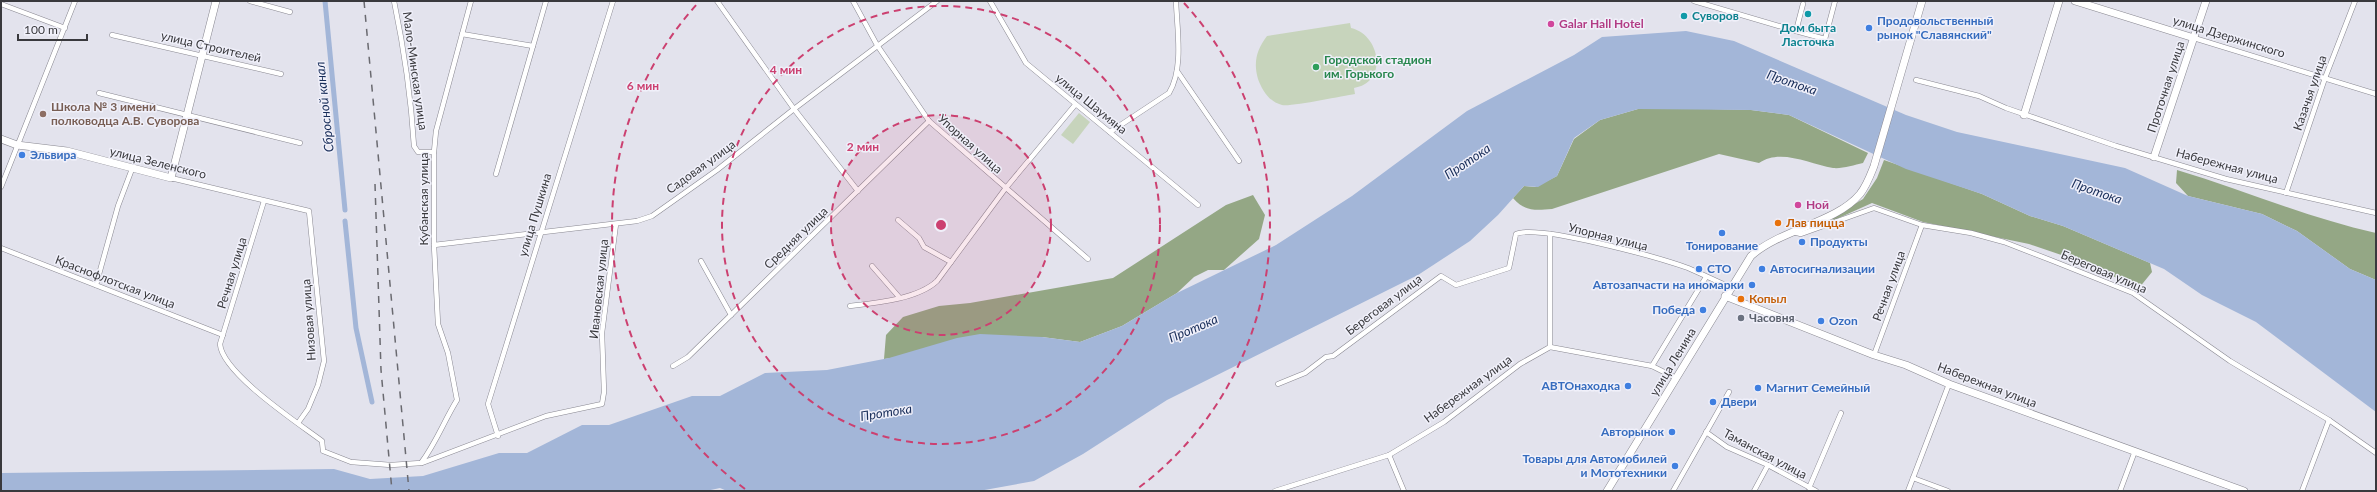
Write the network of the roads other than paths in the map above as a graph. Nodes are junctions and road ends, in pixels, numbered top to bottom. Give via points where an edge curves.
1 (75, 1) edge
2 (216, 1) edge
3 (250, 1) edge
4 (394, 1) edge
5 (471, 1) edge
6 (546, 1) edge
7 (613, 1) edge
8 (717, 1) edge
9 (853, 1) edge
10 (938, 1) edge
11 (990, 1) edge
12 (1176, 1) edge
13 (1694, 1) edge
14 (1835, 1) edge
15 (1922, 1) edge
16 (2059, 1) edge
17 (2075, 1) edge
18 (2206, 1) edge
19 (2354, 1) edge
20 (1, 4) edge
21 (1802, 4) dead end
22 (290, 12) dead end
23 (65, 28) junction
24 (1796, 31) junction
25 (462, 34) junction
26 (112, 35) dead end
27 (2194, 38) junction
28 (878, 45) junction
29 (533, 46) junction
30 (203, 56) junction
31 (1177, 71) junction
32 (281, 74) dead end
33 (2325, 78) junction
34 (1916, 80) dead end
35 (99, 93) dead end
36 (2376, 94) edge
37 (1074, 105) junction
38 (794, 109) junction
39 (2024, 115) junction
40 (188, 116) junction
41 (929, 121) junction
42 (1110, 132) junction
43 (1, 139) edge
44 (300, 143) dead end
45 (17, 145) junction
46 (434, 152) junction
47 (2154, 157) junction
48 (1239, 161) dead end
49 (132, 169) junction
50 (496, 174) dead end
51 (171, 178) junction
52 (1, 187) edge
53 (1005, 189) junction
54 (858, 191) junction
55 (2286, 193) junction
56 (264, 201) junction
57 (1198, 206) dead end
58 (309, 211) joint
59 (2376, 213) edge
60 (898, 220) dead end
61 (616, 224) junction
62 (1922, 225) junction
63 (1791, 232) junction
64 (540, 234) junction
65 (1550, 234) junction
66 (434, 245) junction
67 (1, 248) edge
68 (1088, 259) dead end
69 (701, 261) dead end
70 (951, 262) junction
71 (872, 266) dead end
72 (1505, 269) joint
73 (1706, 277) junction
74 (96, 285) junction
75 (1730, 287) junction
76 (1725, 296) junction
77 (899, 297) junction
78 (850, 306) dead end
79 (731, 315) junction
80 (223, 335) junction
81 (1550, 347) junction
82 (1874, 355) junction
83 (673, 366) dead end
84 (1652, 366) junction
85 (1676, 378) junction
86 (1278, 384) dead end
87 (1949, 384) junction
88 (1729, 392) dead end
89 (1841, 413) dead end
90 (2329, 420) junction
91 (298, 423) junction
92 (1706, 432) junction
93 (498, 436) junction
94 (2135, 451) junction
95 (2376, 453) edge
96 (1389, 455) junction
97 (421, 463) junction
98 (1768, 465) junction
99 (1913, 478) junction
100 (1809, 488) junction
101 (1275, 491) edge
102 (1404, 491) edge
103 (1607, 491) edge
104 (1673, 491) edge
105 (1754, 491) edge
106 (1816, 491) edge
107 (1908, 491) edge
108 (1948, 491) edge
109 (2120, 491) edge
110 (2244, 491) edge
111 (2302, 491) edge

1 - 23 street
2 - 30 street
3 - 22 street
4 - 46 street, Мало-Минская улица via 411,102 414,146 418,152
5 - 25 street, Кубанская улица
6 - 29 street
7 - 64 street, улица Пушкина
8 - 38 street
9 - 28 street, Упорная улица
10 - 28 street, Садовая улица
11 - 37 street, улица Шаумяна via 1026,64
12 - 31 street
13 - 24 street
14 - 24 street via 1825,38
15 - 63 street, улица Ленина via 1867,183 1853,200 1838,211
16 - 39 street
17 - 27 street, улица Дзержинского
18 - 27 street, Проточная улица
19 - 33 street, Казачья улица
20 - 23 street
21 - 24 street
23 - 45 street
25 - 29 street
25 - 46 street, Кубанская улица via 436,131
26 - 30 street, улица Строителей
27 - 33 street, улица Дзержинского
27 - 47 street, Проточная улица
28 - 38 street, Садовая улица
28 - 41 street, Упорная улица
29 - 50 street
30 - 32 street, улица Строителей
30 - 40 street
31 - 42 street via 1175,84 1170,93
31 - 48 street
33 - 36 street, улица Дзержинского
33 - 55 street, Казачья улица
34 - 39 street, Набережная улица via 1979,96
35 - 40 street
37 - 42 street, улица Шаумяна
37 - 53 street
38 - 54 street
38 - 61 street, Садовая улица via 717,170 652,216
39 - 47 street, Набережная улица
40 - 44 street
40 - 51 street
41 - 53 street, Упорная улица
41 - 54 street, Средняя улица
42 - 57 street, улица Шаумяна
43 - 45 street, улица Зеленского
45 - 49 street, улица Зеленского via 67,152
45 - 52 street
46 - 66 street, Кубанская улица
47 - 55 street, Набережная улица via 2226,179
49 - 51 street, улица Зеленского
49 - 74 street via 118,206
51 - 56 street, улица Зеленского
53 - 68 street, Упорная улица
53 - 70 street
54 - 79 street, Средняя улица
55 - 59 street, Набережная улица
56 - 58 street, улица Зеленского
56 - 80 street, Речная улица
58 - 91 street, Низовая улица via 324,360 318,385 308,409
60 - 70 street via 919,238 924,247
61 - 64 street, Садовая улица
61 - 93 street, Ивановская улица via 602,333 602,404 546,416
62 - 63 street, Береговая улица via 1874,208 1801,234
62 - 82 street, Речная улица
62 - 90 street, Береговая улица via 1971,233 2004,242 2133,292 2230,361
63 - 75 street, улица Ленина via 1767,244 1751,256
64 - 66 street, Садовая улица
64 - 93 street, улица Пушкина via 488,404
65 - 72 street, Упорная улица via 1516,234 1509,268
65 - 73 street, Упорная улица via 1634,253 1688,268
65 - 81 street
66 - 97 street, Кубанская улица via 438,324 448,353 457,400 444,420 433,447
67 - 74 street, Краснофлотская улица
69 - 79 street
70 - 77 street via 928,290
71 - 77 street
72 - 86 street, Береговая улица via 1456,285 1441,276 1333,356 1326,357 1305,373
73 - 75 street, Упорная улица
73 - 84 street
74 - 80 street, Краснофлотская улица
75 - 76 street, улица Ленина
76 - 82 street, Набережная улица
76 - 85 street, улица Ленина
77 - 78 street
79 - 83 street, Средняя улица via 688,357
80 - 91 street, Речная улица via 220,351 245,382
81 - 84 street
81 - 96 street, Набережная улица via 1520,364 1444,422
82 - 87 street, Набережная улица via 1906,365
84 - 85 street
85 - 103 street, улица Ленина
87 - 94 street, Набережная улица
87 - 99 street
88 - 92 street
89 - 100 street
90 - 95 street, Береговая улица
90 - 111 street
91 - 97 street via 322,441 323,451 351,462 392,465
92 - 98 street, Таманская улица via 1727,447
92 - 104 street
93 - 97 street
94 - 109 street
94 - 110 street, Набережная улица
96 - 101 street, Набережная улица
96 - 102 street
98 - 100 street, Таманская улица
98 - 105 street
99 - 107 street
99 - 108 street
100 - 106 street, Таманская улица

